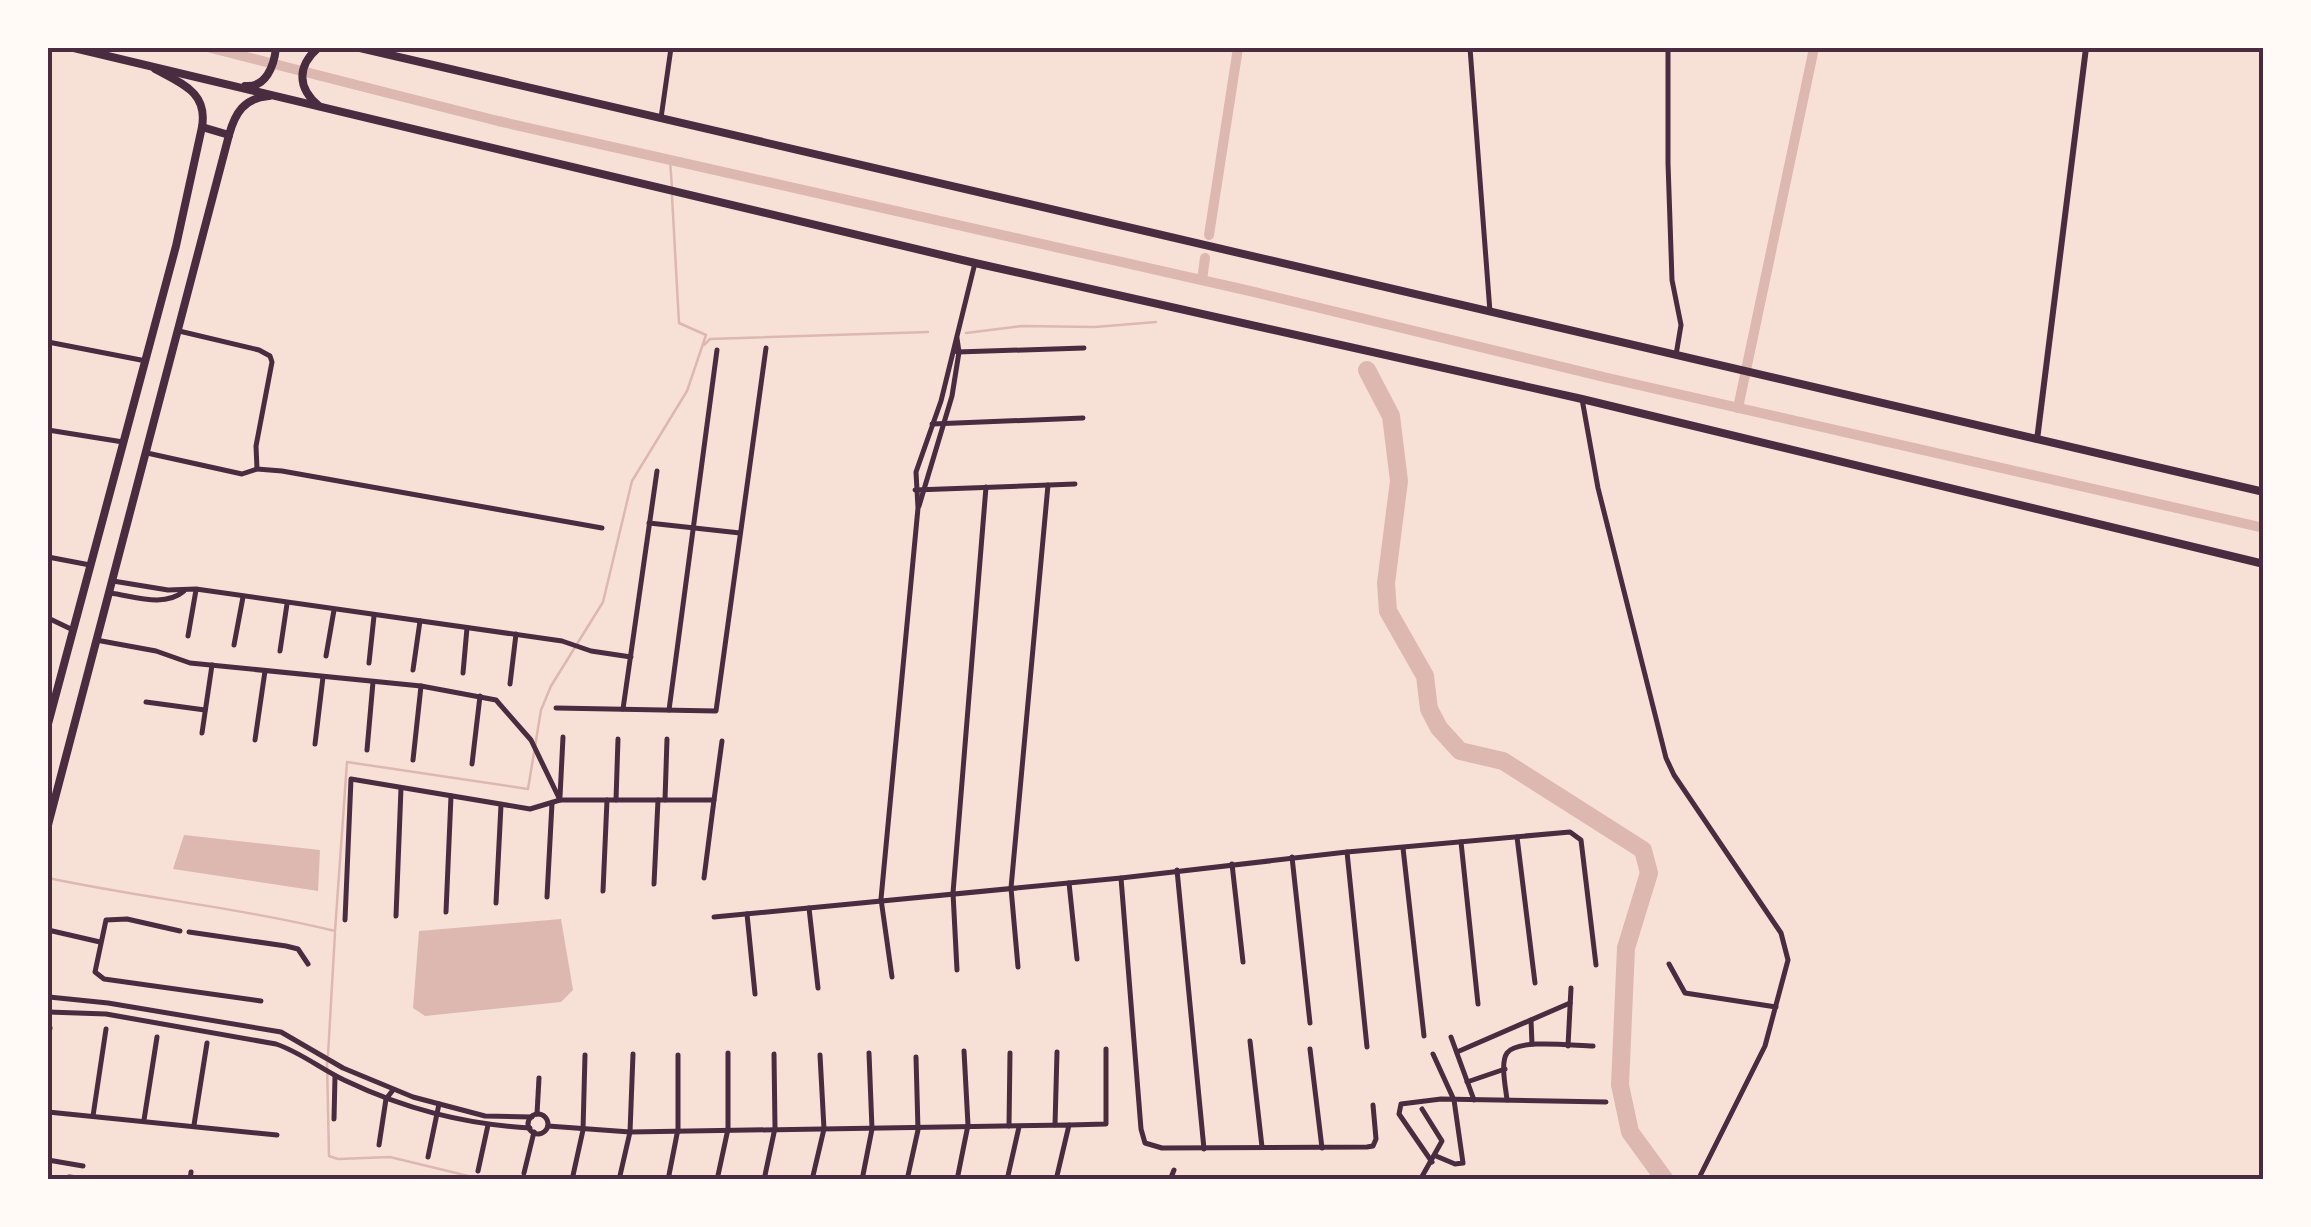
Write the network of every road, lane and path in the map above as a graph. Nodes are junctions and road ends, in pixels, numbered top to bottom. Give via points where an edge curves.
1 (74, 48) edge
2 (276, 48) edge
3 (318, 48) edge
4 (360, 48) edge
5 (672, 48) edge
6 (1470, 48) edge
7 (1668, 48) edge
8 (2086, 48) edge
9 (124, 59) junction
10 (147, 65) junction
11 (273, 96) junction
12 (321, 108) junction
13 (661, 118) junction
14 (202, 128) junction
15 (228, 135) junction
16 (975, 263) junction
17 (1490, 312) junction
18 (179, 331) junction
19 (48, 342) edge
20 (766, 348) dead end
21 (1084, 348) dead end
22 (717, 350) dead end
23 (955, 352) junction
24 (1676, 355) junction
25 (146, 360) junction
26 (1582, 399) junction
27 (1082, 418) dead end
28 (932, 424) junction
29 (944, 424) junction
30 (48, 430) edge
31 (2037, 440) junction
32 (124, 442) junction
33 (147, 453) junction
34 (257, 470) junction
35 (657, 471) dead end
36 (1075, 484) dead end
37 (1048, 486) junction
38 (986, 487) junction
39 (926, 489) junction
40 (915, 490) junction
41 (2264, 492) edge
42 (918, 508) junction
43 (649, 523) junction
44 (602, 528) dead end
45 (694, 528) junction
46 (740, 533) junction
47 (48, 557) edge
48 (2264, 564) edge
49 (90, 565) junction
50 (113, 581) junction
51 (186, 589) junction
52 (196, 589) junction
53 (110, 593) junction
54 (242, 597) junction
55 (287, 603) junction
56 (334, 610) junction
57 (374, 615) junction
58 (48, 618) edge
59 (420, 621) junction
60 (467, 628) junction
61 (72, 630) junction
62 (516, 634) junction
63 (188, 636) dead end
64 (96, 640) junction
65 (234, 645) dead end
66 (280, 650) dead end
67 (326, 656) dead end
68 (630, 657) junction
69 (369, 662) dead end
70 (212, 665) junction
71 (413, 670) dead end
72 (265, 671) junction
73 (463, 673) dead end
74 (323, 677) junction
75 (373, 682) junction
76 (510, 684) dead end
77 (420, 686) junction
78 (480, 696) junction
79 (146, 702) dead end
80 (556, 708) dead end
81 (623, 709) junction
82 (205, 710) junction
83 (670, 710) junction
84 (48, 724) edge
85 (202, 733) dead end
86 (563, 738) dead end
87 (618, 738) dead end
88 (667, 739) dead end
89 (255, 740) dead end
90 (722, 741) dead end
91 (315, 744) dead end
92 (367, 750) dead end
93 (413, 760) dead end
94 (472, 764) dead end
95 (402, 788) junction
96 (450, 796) junction
97 (560, 800) junction
98 (607, 800) junction
99 (616, 800) junction
100 (661, 800) junction
101 (714, 800) junction
102 (552, 803) junction
103 (500, 805) junction
104 (48, 825) edge
105 (1516, 836) junction
106 (1461, 842) junction
107 (1404, 848) junction
108 (1347, 852) junction
109 (1292, 858) junction
110 (1232, 864) junction
111 (1177, 870) junction
112 (704, 878) dead end
113 (1120, 878) junction
114 (1069, 883) junction
115 (654, 884) dead end
116 (1011, 888) junction
117 (603, 891) dead end
118 (952, 893) junction
119 (547, 896) dead end
120 (880, 900) junction
121 (496, 904) dead end
122 (809, 908) junction
123 (446, 912) dead end
124 (747, 914) junction
125 (396, 916) dead end
126 (714, 918) dead end
127 (345, 920) dead end
128 (48, 930) edge
129 (180, 930) dead end
130 (190, 932) dead end
131 (100, 942) junction
132 (1077, 959) dead end
133 (1243, 962) dead end
134 (308, 964) dead end
135 (1668, 964) dead end
136 (1596, 965) dead end
137 (1018, 967) dead end
138 (957, 970) dead end
139 (892, 977) dead end
140 (1535, 983) dead end
141 (818, 988) dead end
142 (1571, 988) dead end
143 (755, 994) dead end
144 (50, 997) edge
145 (60, 998) junction
146 (261, 1001) dead end
147 (108, 1003) junction
148 (1570, 1003) junction
149 (1478, 1004) dead end
150 (1776, 1007) junction
151 (48, 1012) edge
152 (57, 1012) junction
153 (162, 1012) junction
154 (106, 1014) junction
155 (1531, 1020) junction
156 (216, 1021) junction
157 (158, 1024) junction
158 (1310, 1024) dead end
159 (50, 1028) dead end
160 (264, 1028) junction
161 (106, 1030) dead end
162 (214, 1033) junction
163 (157, 1036) dead end
164 (1424, 1036) dead end
165 (1452, 1037) dead end
166 (48, 1038) edge
167 (1250, 1041) dead end
168 (262, 1042) junction
169 (206, 1043) dead end
170 (1532, 1044) junction
171 (1568, 1046) junction
172 (1593, 1046) dead end
173 (1367, 1047) dead end
174 (1106, 1049) dead end
175 (1310, 1049) dead end
176 (964, 1050) dead end
177 (1057, 1052) dead end
178 (1457, 1052) junction
179 (728, 1053) dead end
180 (868, 1053) dead end
181 (1010, 1053) dead end
182 (633, 1054) dead end
183 (678, 1054) dead end
184 (774, 1054) dead end
185 (1433, 1054) dead end
186 (586, 1055) dead end
187 (820, 1055) dead end
188 (916, 1056) dead end
189 (1505, 1069) junction
190 (334, 1075) junction
191 (539, 1078) dead end
192 (1468, 1082) junction
193 (393, 1090) junction
194 (386, 1099) junction
195 (1454, 1100) junction
196 (1474, 1100) junction
197 (1507, 1101) junction
198 (1606, 1102) dead end
199 (438, 1104) junction
200 (1373, 1105) dead end
201 (1422, 1110) dead end
202 (48, 1112) edge
203 (93, 1116) junction
204 (436, 1116) junction
205 (534, 1116) junction
206 (144, 1120) junction
207 (334, 1120) dead end
208 (1055, 1124) junction
209 (194, 1125) junction
210 (488, 1125) junction
211 (968, 1125) junction
212 (1069, 1125) junction
213 (548, 1126) junction
214 (1009, 1126) junction
215 (1019, 1127) junction
216 (775, 1128) junction
217 (872, 1128) junction
218 (678, 1129) junction
219 (728, 1129) junction
220 (824, 1129) junction
221 (532, 1130) junction
222 (583, 1130) junction
223 (918, 1130) junction
224 (630, 1132) junction
225 (277, 1135) dead end
226 (379, 1145) dead end
227 (1262, 1147) junction
228 (1204, 1148) junction
229 (1322, 1148) junction
230 (428, 1157) dead end
231 (1434, 1159) junction
232 (48, 1160) edge
233 (70, 1166) junction
234 (82, 1166) dead end
235 (1174, 1170) dead end
236 (478, 1172) dead end
237 (524, 1173) dead end
238 (69, 1178) edge
239 (99, 1180) edge
240 (572, 1180) edge
241 (619, 1180) edge
242 (668, 1180) edge
243 (717, 1180) edge
244 (764, 1180) edge
245 (812, 1180) edge
246 (862, 1180) edge
247 (907, 1180) edge
248 (957, 1180) edge
249 (1007, 1180) edge
250 (1056, 1180) edge
251 (1170, 1180) edge
252 (1420, 1180) edge
253 (1698, 1180) edge

1 - 9 main road
2 - 9 main road via 263,81 248,86
3 - 12 main road via 302,72 305,91
4 - 13 main road
5 - 13 street
6 - 17 street
7 - 24 street via 1672,280 1681,325
8 - 31 street
9 - 10 main road
10 - 11 main road
10 - 14 main road via 197,94
11 - 12 main road
11 - 15 main road via 248,101
12 - 16 main road
13 - 17 main road
14 - 15 main road
14 - 25 main road
15 - 18 main road
16 - 23 street
16 - 26 main road
17 - 24 main road
18 - 33 main road
18 - 34 street via 270,356
19 - 25 street
20 - 46 street
21 - 23 street
22 - 45 street
23 - 28 street
23 - 29 street
24 - 31 main road
25 - 32 main road
26 - 48 main road
26 - 150 street via 1666,758 1781,934 1788,960
27 - 29 street
28 - 29 street
28 - 40 street
29 - 39 street
30 - 32 street
31 - 41 main road
32 - 49 main road
33 - 34 street via 242,474
33 - 50 main road
34 - 44 street
35 - 43 street
36 - 37 street
37 - 38 street
37 - 116 street
38 - 39 street
38 - 118 street
39 - 40 street
39 - 42 street
40 - 42 street
42 - 120 street
43 - 45 street
43 - 68 street
45 - 46 street
45 - 83 street
46 - 83 street via 716,711
47 - 49 street
49 - 61 main road
50 - 51 street
50 - 53 main road
51 - 52 street
51 - 53 street via 161,600
52 - 54 street
52 - 63 street
53 - 64 main road
54 - 55 street
54 - 65 street
55 - 56 street
55 - 66 street
56 - 57 street
56 - 67 street
57 - 59 street
57 - 69 street
58 - 61 street
59 - 60 street
59 - 71 street
60 - 62 street
60 - 73 street
61 - 84 main road
62 - 68 street
62 - 76 street
64 - 70 street
64 - 104 main road
68 - 81 street
70 - 72 street
70 - 82 street
72 - 74 street
72 - 89 street
74 - 75 street
74 - 91 street
75 - 77 street
75 - 92 street
77 - 78 street
77 - 93 street
78 - 94 street
78 - 97 street via 496,700 531,740
79 - 82 street
80 - 81 street
81 - 83 street
82 - 85 street
86 - 97 street
87 - 99 street
88 - 100 street
90 - 101 street
95 - 96 street
95 - 125 street
95 - 127 street via 351,779
96 - 103 street
96 - 123 street
97 - 98 street
97 - 102 street
98 - 99 street
98 - 117 street
99 - 100 street
100 - 101 street
100 - 115 street
101 - 112 street
102 - 103 street via 530,809
102 - 119 street
103 - 121 street
105 - 106 street
105 - 136 street via 1570,832 1581,840
105 - 140 street
106 - 107 street
106 - 149 street
107 - 108 street
107 - 164 street
108 - 109 street
108 - 173 street
109 - 110 street
109 - 158 street
110 - 111 street
110 - 133 street
111 - 113 street
111 - 228 street
113 - 114 street
113 - 228 street via 1145,1143
114 - 116 street
114 - 132 street
116 - 118 street
116 - 137 street
118 - 120 street
118 - 138 street
120 - 122 street
120 - 139 street
122 - 124 street
122 - 141 street
124 - 126 street
124 - 143 street
128 - 131 street
129 - 131 street via 112,918
130 - 134 street via 298,949
131 - 146 street via 97,976
135 - 150 street via 1685,993
142 - 148 street
144 - 145 street
145 - 147 street
145 - 152 street
147 - 153 street
147 - 154 street
148 - 155 street
148 - 171 street
150 - 253 street via 1765,1046
151 - 152 street
152 - 154 street
153 - 156 street
153 - 157 street
154 - 157 street
155 - 170 street
155 - 178 street
156 - 160 street
156 - 162 street
157 - 162 street
159 - 166 street
160 - 168 street
160 - 193 street
161 - 203 street
162 - 168 street
163 - 206 street
165 - 178 street
167 - 227 street
168 - 190 street via 290,1048
169 - 209 street
170 - 171 street
170 - 189 street via 1508,1050
171 - 172 street
174 - 212 street via 1106,1124
175 - 229 street
176 - 211 street
177 - 208 street
178 - 192 street
179 - 219 street
180 - 217 street
181 - 214 street
182 - 224 street
183 - 218 street
184 - 216 street
185 - 195 street
186 - 222 street
187 - 220 street
188 - 223 street
189 - 192 street
189 - 197 street
190 - 194 street
190 - 207 street
191 - 205 street
192 - 196 street
193 - 194 street
193 - 199 street
194 - 204 street
194 - 226 street
195 - 196 street
195 - 231 street via 1462,1162
195 - 231 street via 1398,1106
196 - 197 street
197 - 198 street
199 - 204 street
199 - 205 street via 485,1116
200 - 229 street via 1373,1146
201 - 231 street via 1442,1141
202 - 203 street
203 - 206 street
204 - 210 street
204 - 230 street
205 - 213 street via 545,1117
205 - 221 street
206 - 209 street
208 - 212 street
208 - 215 street
209 - 225 street
210 - 221 street
210 - 236 street
211 - 214 street
211 - 223 street
211 - 248 street
212 - 250 street
213 - 221 street via 542,1133
213 - 222 street
214 - 215 street
215 - 249 street
216 - 219 street
216 - 220 street
216 - 244 street
217 - 220 street
217 - 223 street
217 - 246 street
218 - 219 street
218 - 224 street
218 - 242 street
219 - 243 street
220 - 245 street
221 - 237 street
222 - 224 street
222 - 240 street
223 - 247 street
224 - 241 street
227 - 228 street
227 - 229 street
231 - 252 street
232 - 233 street
233 - 234 street
233 - 238 street
235 - 251 street
238 - 239 street

